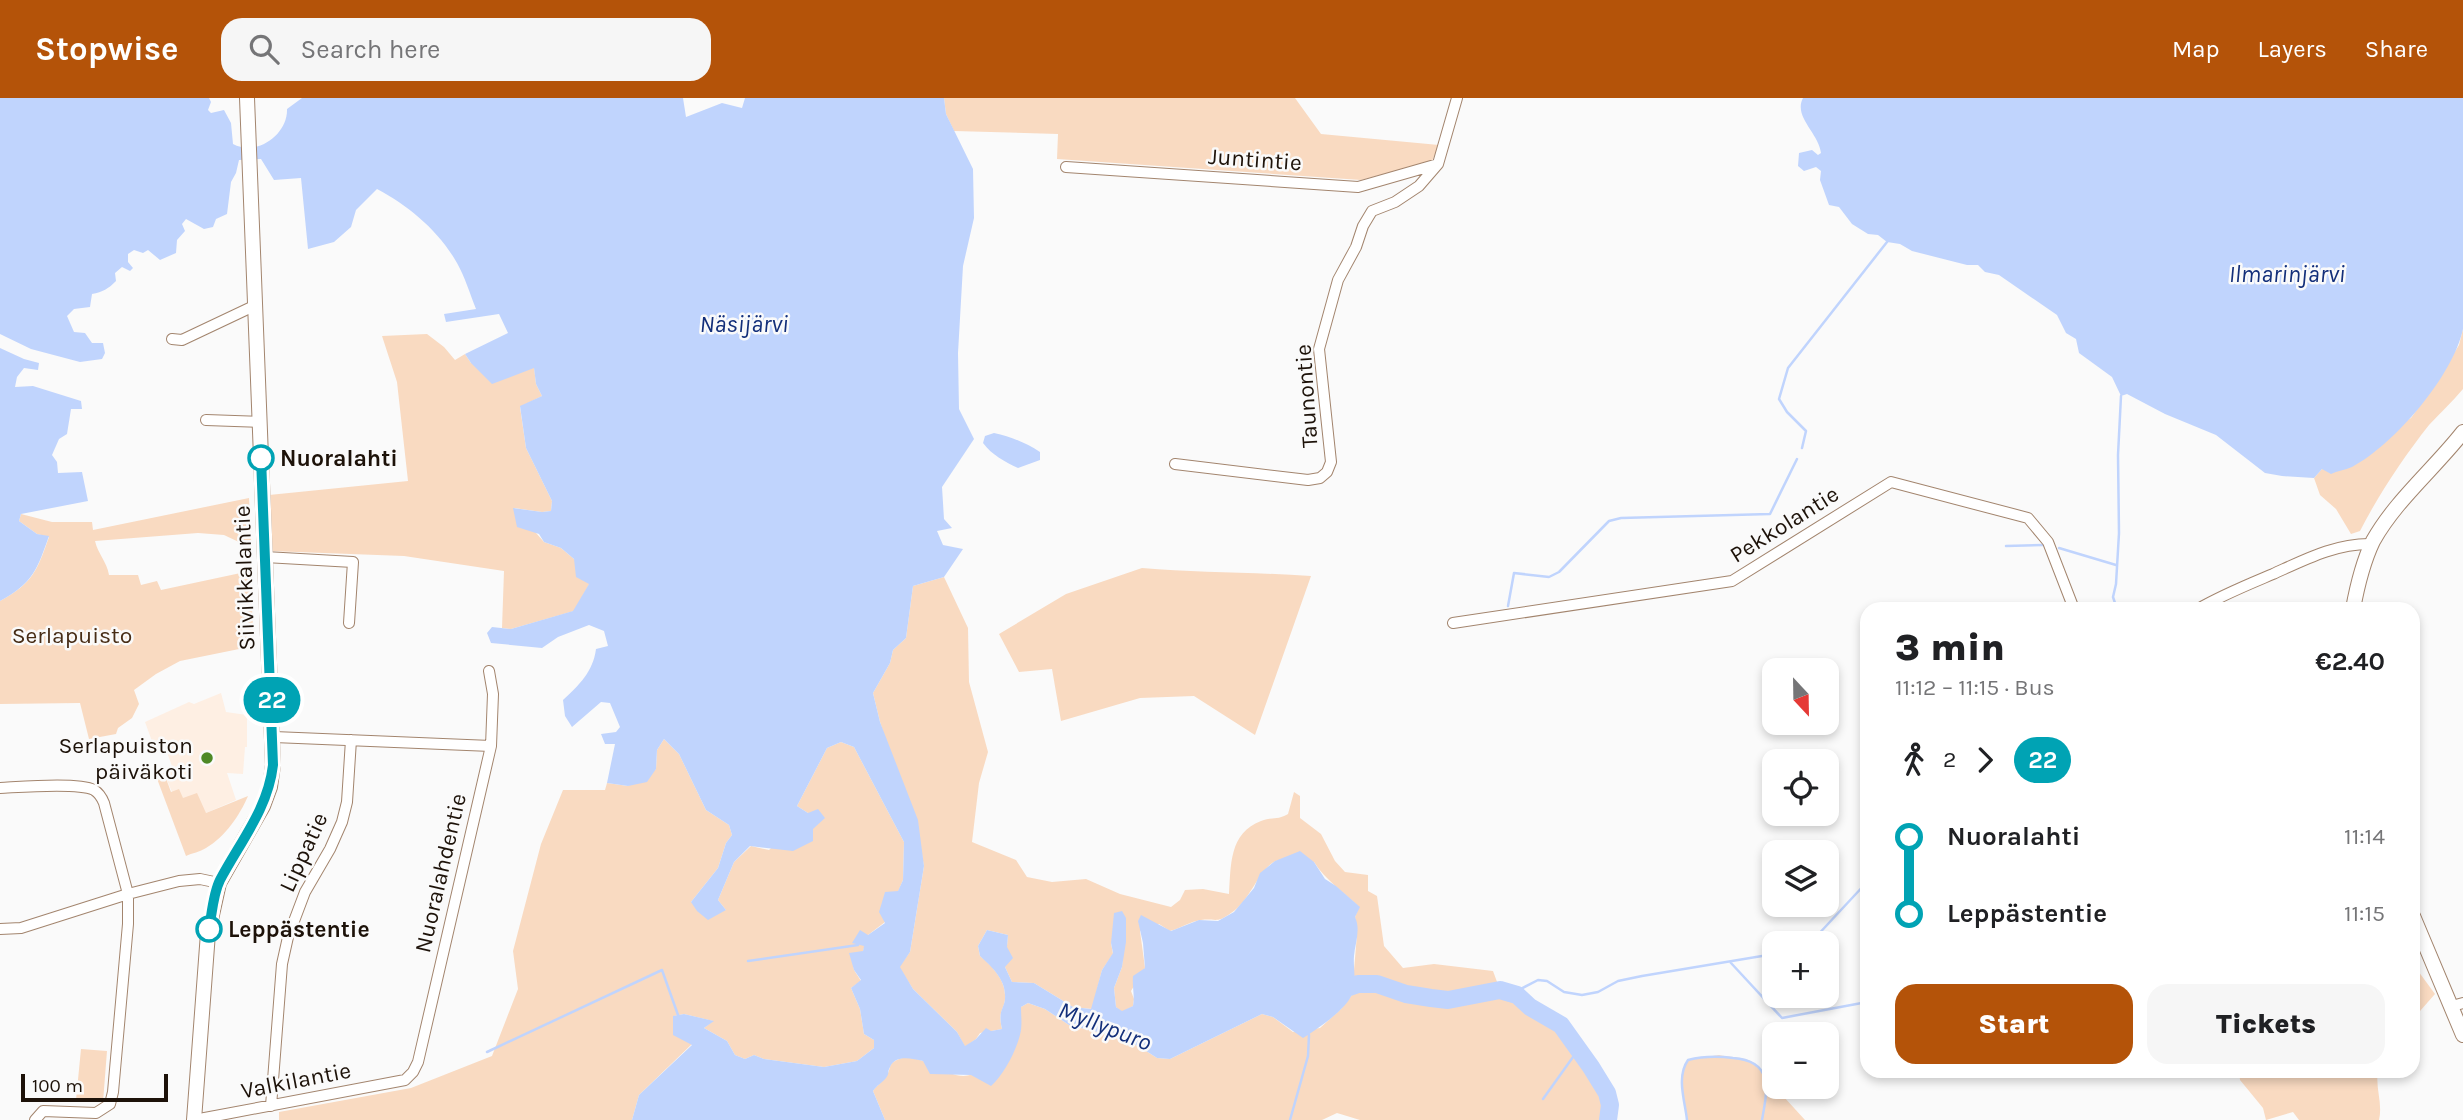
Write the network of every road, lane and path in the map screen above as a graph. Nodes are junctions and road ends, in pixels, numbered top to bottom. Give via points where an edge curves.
1 (1457, 98) edge
2 (247, 104) edge
3 (1438, 164) junction
4 (1066, 167) dead end
5 (256, 305) junction
6 (172, 339) dead end
7 (206, 420) dead end
8 (260, 422) junction
9 (2463, 432) edge
10 (1175, 464) dead end
11 (2372, 544) junction
12 (265, 557) junction
13 (2071, 602) edge
14 (2210, 602) edge
15 (2355, 602) edge
16 (349, 623) dead end
17 (1453, 623) dead end
18 (489, 671) dead end
19 (274, 737) junction
20 (351, 740) junction
21 (491, 746) junction
22 (0, 788) edge
23 (219, 883) junction
24 (128, 894) junction
25 (0, 929) edge
26 (2420, 930) edge
27 (2458, 1005) edge
28 (2463, 1035) edge
29 (405, 1080) joint
30 (271, 1106) junction
31 (39, 1116) edge
32 (194, 1120) edge

1 - 3 street
2 - 5 main road, Siivikkalantie
3 - 4 street, Juntintie via 1358,187
3 - 10 street, Taunontie via 1419,186 1372,211 1338,280 1319,349 1330,439 1327,472 1308,480
5 - 6 street via 182,340
5 - 8 main road, Siivikkalantie
7 - 8 street
8 - 12 main road, Siivikkalantie
9 - 11 main road via 2390,515
11 - 14 street via 2327,551
11 - 15 main road
12 - 16 street via 353,562
12 - 19 main road, Siivikkalantie
13 - 17 street, Pekkolantie via 2048,542 2028,519 1891,482 1732,581
18 - 21 street, Nuoralahdentie
19 - 20 street
19 - 23 main road, Siivikkalantie via 266,797
20 - 21 street
20 - 30 street, Lippatie via 348,802 342,822 306,892 282,964
21 - 29 street, Nuoralahdentie via 418,1062
22 - 24 street via 93,789 104,803
23 - 24 street via 189,879
23 - 32 main road, Siivikkalantie via 208,933
24 - 25 street via 21,928
24 - 31 street via 110,1104 96,1113
26 - 27 main road
27 - 28 main road
29 - 30 street, Valkilantie
30 - 32 street, Valkilantie

